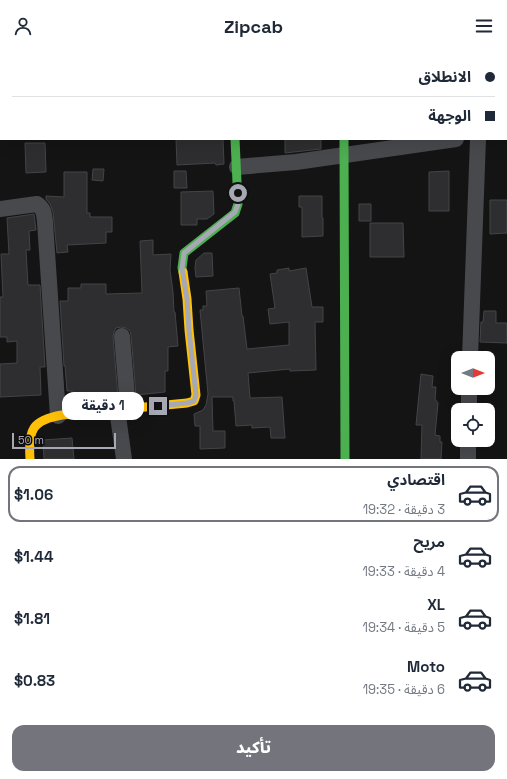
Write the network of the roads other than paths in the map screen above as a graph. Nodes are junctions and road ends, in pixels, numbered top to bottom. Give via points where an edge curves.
1 (235, 140) edge
2 (344, 140) edge
3 (449, 140) edge
4 (478, 140) edge
5 (344, 155) junction
6 (237, 167) junction
7 (0, 208) edge
8 (122, 336) dead end
9 (470, 351) edge
10 (123, 409) junction
11 (58, 416) junction
12 (468, 447) edge
13 (30, 459) edge
14 (124, 459) edge
15 (345, 459) edge
16 (468, 459) edge

1 - 6 street
2 - 5 street
3 - 5 street
4 - 9 street
5 - 6 street
5 - 15 street
6 - 10 street via 238,204 235,212 184,253 182,268 196,395 194,401
7 - 11 street via 37,204 43,210
8 - 10 street
10 - 11 street
10 - 14 street
11 - 13 street via 39,422 31,433
12 - 16 street

